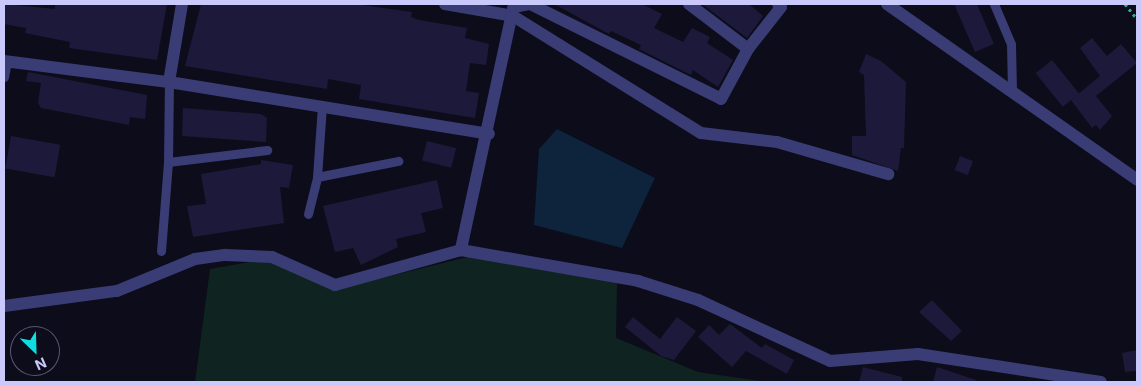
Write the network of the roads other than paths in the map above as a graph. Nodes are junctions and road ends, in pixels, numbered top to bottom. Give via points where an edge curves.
1 (182, 4) edge
2 (445, 4) edge
3 (530, 4) edge
4 (689, 4) edge
5 (778, 4) edge
6 (887, 4) edge
7 (994, 4) edge
8 (514, 9) edge
9 (748, 49) junction
10 (5, 61) edge
11 (4, 78) edge
12 (169, 82) junction
13 (1012, 92) junction
14 (322, 105) junction
15 (489, 134) junction
16 (267, 150) dead end
17 (398, 161) dead end
18 (168, 162) junction
19 (888, 174) dead end
20 (317, 177) junction
21 (1137, 180) edge
22 (308, 214) dead end
23 (160, 250) dead end
24 (461, 250) junction
25 (4, 306) edge
26 (1101, 382) edge

1 - 12 street
2 - 8 street
3 - 8 street
3 - 9 street via 721,99
4 - 9 street
5 - 9 street via 780,6
6 - 13 street
7 - 13 lane via 1011,44
8 - 15 street
8 - 19 street via 702,133 777,142
10 - 11 lane
10 - 12 street
12 - 14 street
12 - 18 lane
13 - 21 street
14 - 15 street
14 - 20 lane
15 - 24 street
16 - 18 lane
17 - 20 lane
18 - 23 lane
20 - 22 lane
24 - 25 street via 335,285 272,257 225,255 195,259 116,291
24 - 26 street via 638,281 698,300 830,361 918,354

